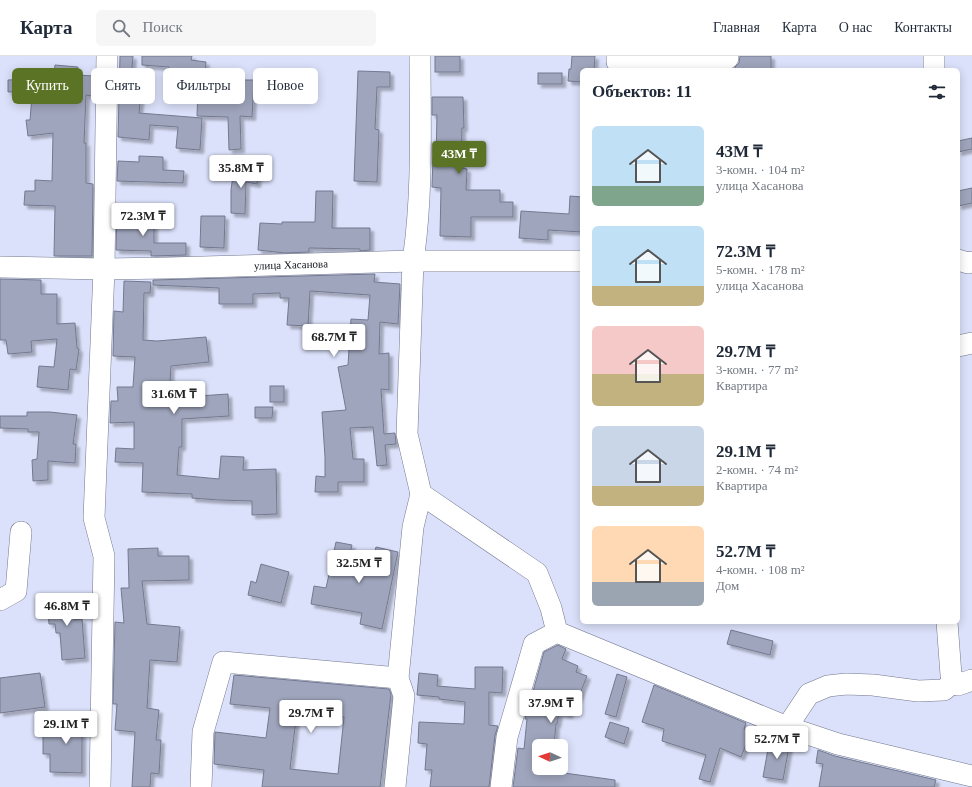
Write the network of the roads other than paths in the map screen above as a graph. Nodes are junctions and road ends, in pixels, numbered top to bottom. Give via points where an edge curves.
1 (107, 56) edge
2 (420, 56) edge
3 (617, 56) edge
4 (934, 56) edge
5 (728, 62) edge
6 (934, 68) edge
7 (413, 261) junction
8 (580, 261) edge
9 (960, 261) edge
10 (972, 262) edge
11 (0, 267) edge
12 (104, 269) junction
13 (972, 343) edge
14 (960, 346) edge
15 (422, 494) junction
16 (21, 532) dead end
17 (0, 600) edge
18 (947, 624) edge
19 (557, 632) junction
20 (398, 678) junction
21 (964, 680) edge
22 (787, 727) junction
23 (972, 776) edge
24 (100, 787) edge
25 (201, 787) edge
26 (395, 787) edge
27 (501, 787) edge

1 - 12 street
2 - 7 street via 420,150
3 - 5 street via 617,62
4 - 6 street
7 - 8 street, улица Хасанова
7 - 12 street, улица Хасанова
7 - 15 street via 407,434
9 - 10 street
11 - 12 street, улица Хасанова
12 - 24 street via 94,518 104,556
13 - 14 street
15 - 19 street via 537,573
15 - 20 street via 413,527
16 - 17 street via 16,592
18 - 21 street via 951,675
19 - 22 street
19 - 27 street via 534,644 507,737
20 - 25 street via 223,662 203,732
20 - 26 street via 404,696
21 - 22 street via 944,690 918,691 846,684 828,686 809,694
22 - 23 street via 838,744

